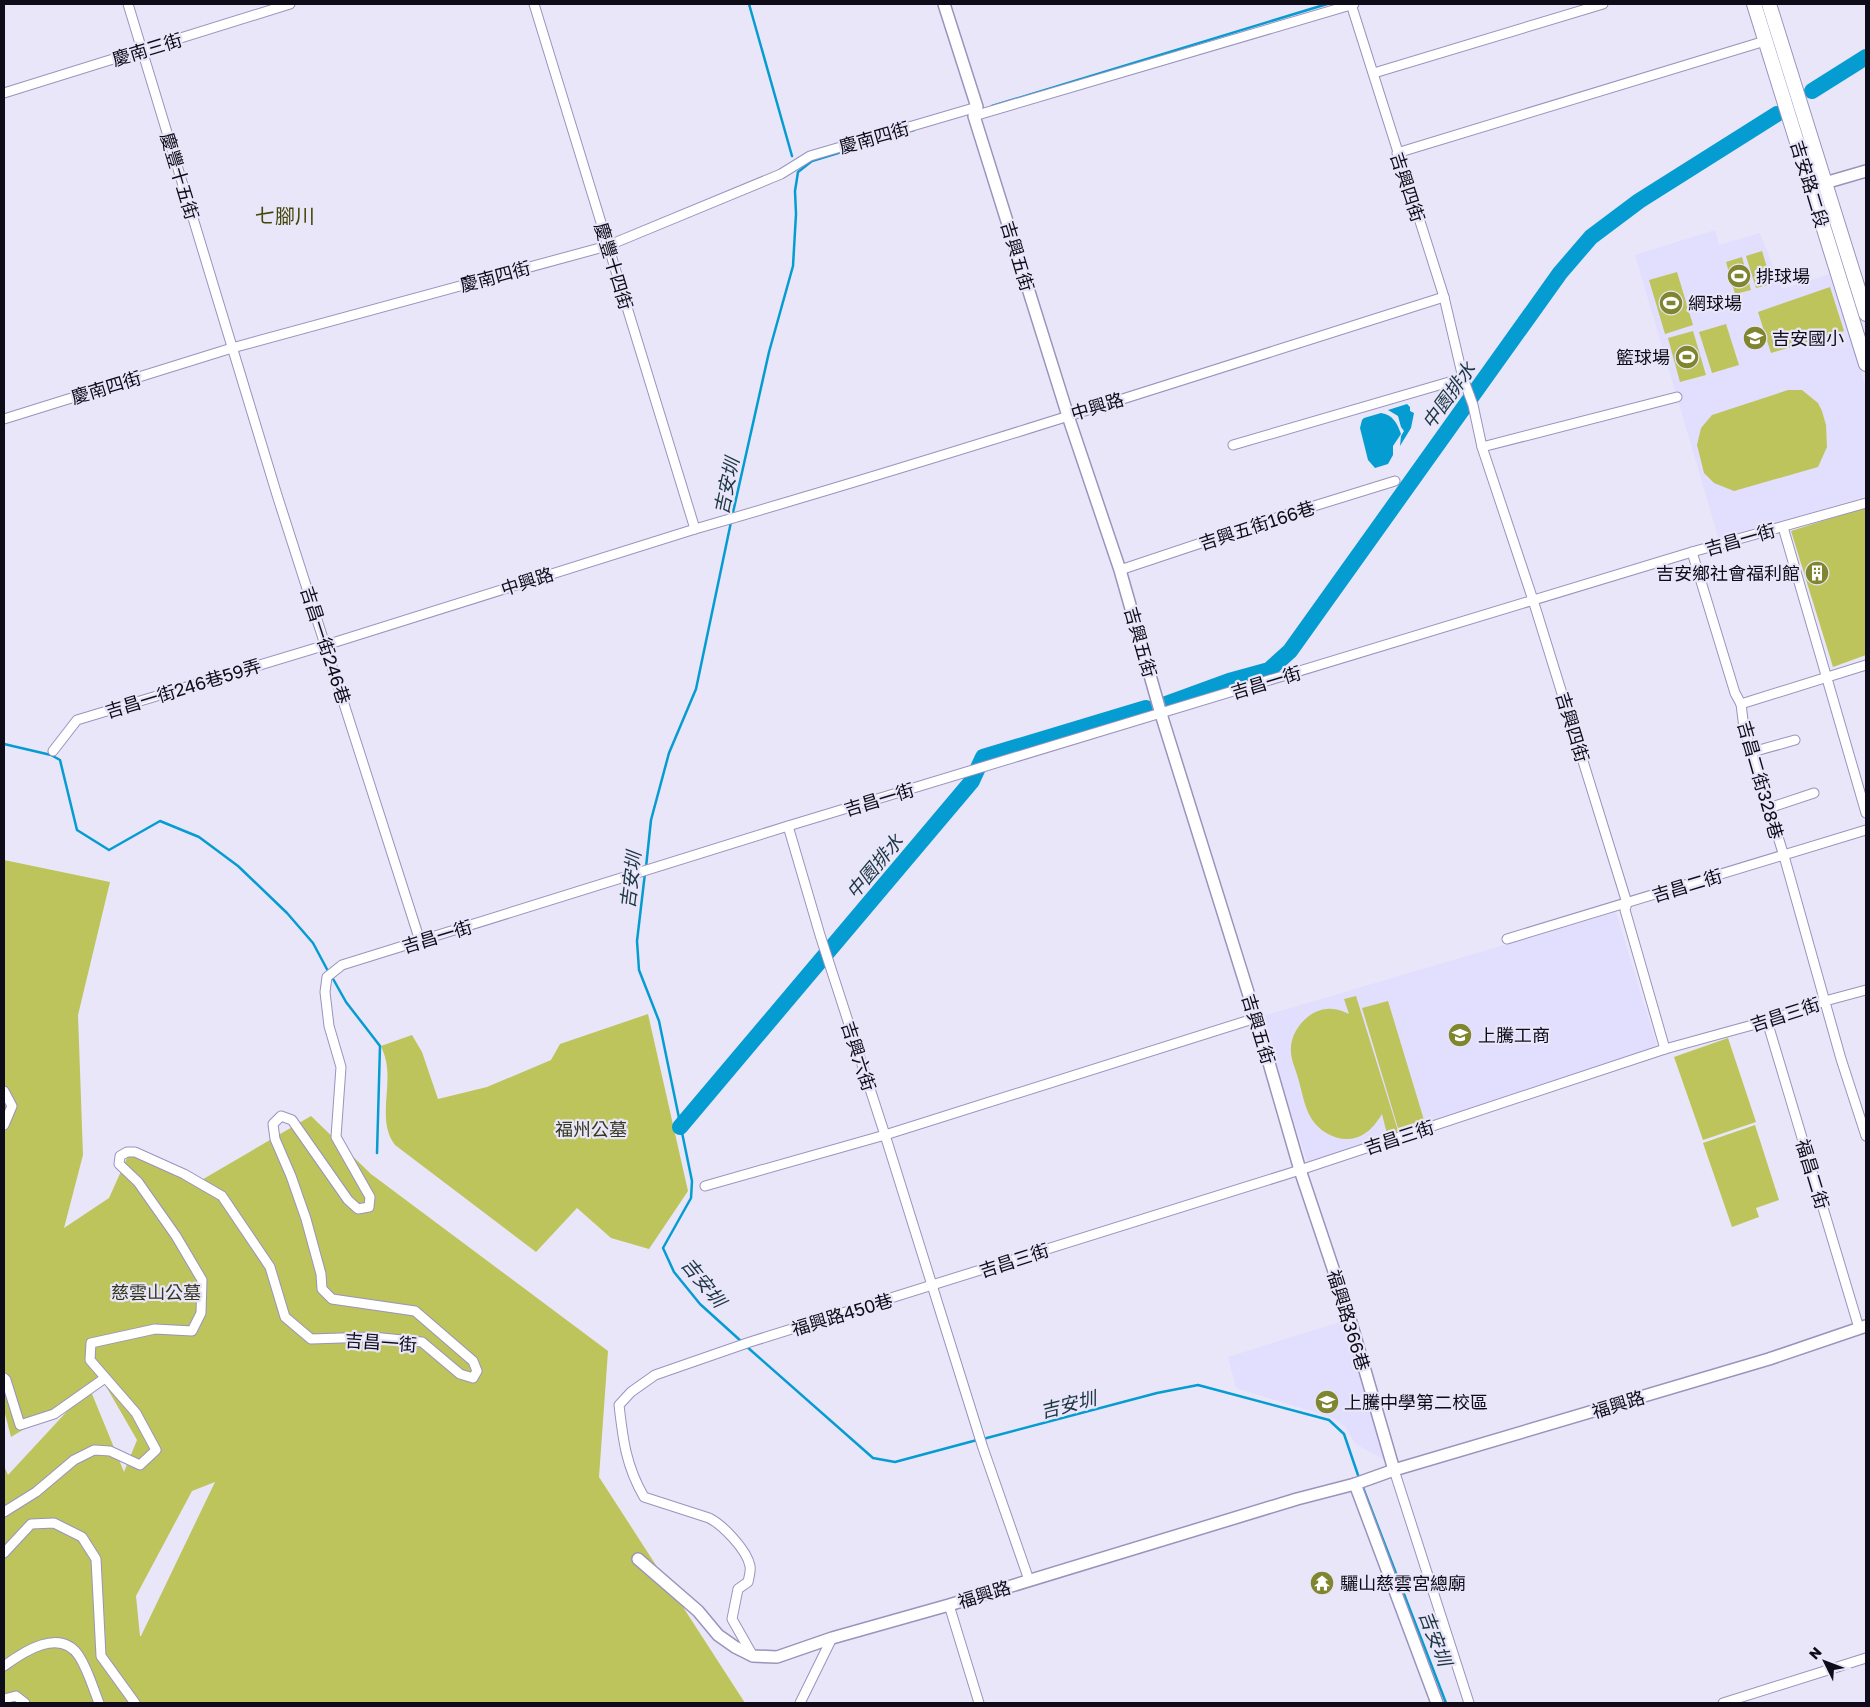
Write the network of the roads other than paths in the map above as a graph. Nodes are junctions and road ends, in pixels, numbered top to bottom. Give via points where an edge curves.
1 (128, 4) edge
2 (290, 4) edge
3 (534, 4) edge
4 (944, 4) edge
5 (1352, 4) edge
6 (1603, 4) edge
7 (1754, 4) edge
8 (1769, 4) edge
9 (1765, 41) junction
10 (143, 50) junction
11 (1374, 73) junction
12 (4, 93) edge
13 (975, 112) junction
14 (1397, 153) junction
15 (1866, 171) edge
16 (1826, 182) junction
17 (1811, 187) junction
18 (607, 246) junction
19 (1444, 297) junction
20 (1866, 314) edge
21 (1862, 337) edge
22 (232, 348) junction
23 (1866, 364) edge
24 (1462, 374) junction
25 (1677, 397) dead end
26 (1068, 416) junction
27 (4, 419) edge
28 (1233, 445) dead end
29 (1482, 447) junction
30 (1395, 481) dead end
31 (1866, 503) edge
32 (1783, 527) junction
33 (694, 528) junction
34 (1692, 552) junction
35 (1120, 570) junction
36 (1533, 600) junction
37 (326, 645) junction
38 (1866, 665) edge
39 (1828, 677) junction
40 (1741, 704) junction
41 (1161, 714) junction
42 (1795, 740) dead end
43 (53, 751) dead end
44 (1752, 752) junction
45 (1814, 793) dead end
46 (1769, 808) junction
47 (1866, 813) edge
48 (788, 826) junction
49 (1866, 830) edge
50 (1784, 856) junction
51 (1628, 903) junction
52 (1507, 939) dead end
53 (420, 941) junction
54 (1866, 990) edge
55 (1825, 1001) junction
56 (1256, 1018) junction
57 (1767, 1021) junction
58 (1664, 1049) junction
59 (4, 1091) edge
60 (1862, 1105) edge
61 (4, 1125) edge
62 (885, 1135) junction
63 (1866, 1136) edge
64 (1300, 1170) junction
65 (705, 1186) dead end
66 (933, 1286) junction
67 (1863, 1327) edge
68 (4, 1378) edge
69 (105, 1378) junction
70 (1394, 1470) junction
71 (1361, 1482) junction
72 (4, 1512) edge
73 (4, 1553) edge
74 (638, 1559) dead end
75 (1029, 1580) junction
76 (949, 1605) junction
77 (832, 1638) junction
78 (753, 1656) junction
79 (1866, 1658) edge
80 (4, 1666) edge
81 (4, 1699) edge
82 (25, 1703) edge
83 (99, 1703) edge
84 (135, 1703) edge
85 (800, 1703) edge
86 (979, 1703) edge
87 (1438, 1703) edge
88 (1469, 1703) edge
89 (1723, 1703) edge

1 - 10 street, 慶豐十五街
2 - 10 street, 慶南三街
3 - 18 street, 慶豐十四街
4 - 13 street, 吉興五街
5 - 11 street, 吉興四街
5 - 13 street, 慶南四街
6 - 11 street
7 - 9 main road, 吉安路二段
8 - 16 main road, 吉安路二段
9 - 14 street
9 - 17 main road, 吉安路二段
10 - 12 street, 慶南三街
10 - 22 street, 慶豐十五街
11 - 14 street, 吉興四街
13 - 18 street, 慶南四街 via 810,156 781,174
13 - 26 street, 吉興五街
14 - 19 street, 吉興四街
15 - 16 street
16 - 17 street
16 - 20 main road, 吉安路二段
17 - 21 main road, 吉安路二段
18 - 22 street, 慶南四街
18 - 33 street, 慶豐十四街
19 - 24 street, 吉興四街
19 - 26 street, 中興路
21 - 23 main road, 吉安路二段
22 - 27 street, 慶南四街
22 - 37 street, 吉昌一街246巷
24 - 28 street
24 - 29 street, 吉興四街
25 - 29 street
26 - 33 street, 中興路
26 - 35 street, 吉興五街
29 - 36 street, 吉興四街
30 - 35 street, 吉興五街166巷
31 - 32 street, 吉昌一街
32 - 34 street, 吉昌一街
32 - 39 street
33 - 37 street, 中興路
34 - 36 street, 吉昌一街
34 - 40 street, 吉昌二街328巷 via 1734,693
35 - 41 street, 吉興五街
36 - 41 street, 吉昌一街
36 - 51 street, 吉興四街
37 - 43 street, 吉昌一街246巷59弄 via 77,720
37 - 53 street, 吉昌一街246巷
38 - 39 street
39 - 40 street
39 - 47 street
40 - 44 street, 吉昌二街328巷
41 - 48 street, 吉昌一街
41 - 56 street, 吉興五街
42 - 44 street
44 - 46 street, 吉昌二街328巷
45 - 46 street
46 - 50 street, 吉昌二街328巷
48 - 53 street, 吉昌一街
48 - 62 street, 吉興六街
49 - 50 street, 吉昌二街
50 - 51 street, 吉昌二街
50 - 55 street, 吉昌二街328巷
51 - 52 street, 吉昌二街
51 - 58 street, 吉興四街 via 1625,910
53 - 69 street, 吉昌一街 via 342,966 327,977 325,992 329,1026 341,1067 336,1137 370,1197 369,1207 358,1209 348,1200 292,1120 281,1116 273,1124 274,1139 306,1219 322,1289 332,1299 415,1311 473,1361 477,1372 473,1378 460,1374 422,1342 372,1337 311,1339 285,1317 270,1267 222,1196 135,1152 120,1156 119,1164 138,1182 202,1280 201,1313 192,1332 155,1329 91,1343 90,1360
54 - 55 street, 吉昌三街
55 - 57 street, 吉昌三街
55 - 60 street, 吉昌二街328巷 via 1841,1059
56 - 62 street
56 - 64 street, 吉興五街
57 - 58 street, 吉昌三街
57 - 67 street, 福昌二街
58 - 64 street, 吉昌三街
59 - 61 street via 12,1106
60 - 63 street, 吉昌二街328巷
62 - 65 street
62 - 66 street, 吉興六街
64 - 66 street, 吉昌三街
64 - 70 street, 福興路366巷 via 1350,1319
66 - 75 street, 吉興六街 via 983,1448
66 - 78 street, 福興路450巷 via 655,1375 619,1405 631,1473 644,1498 718,1523 750,1566 748,1582 738,1589 732,1619
67 - 70 street, 福興路 via 1760,1362
68 - 69 street via 20,1425 54,1414
69 - 72 street, 吉昌一街 via 136,1413 156,1450 140,1465 110,1452 94,1450 74,1460 36,1492
70 - 71 street, 福興路
70 - 88 street
71 - 75 street, 福興路
71 - 87 street
73 - 84 street via 31,1524 54,1523 82,1538 96,1559 102,1656
74 - 78 street, 福興路 via 698,1611 718,1635
75 - 76 street, 福興路
76 - 77 street, 福興路
76 - 86 street
77 - 78 street, 福興路 via 777,1657
77 - 85 street
79 - 89 street
80 - 83 street via 27,1650 46,1643 65,1644 79,1655
81 - 82 street via 16,1696

